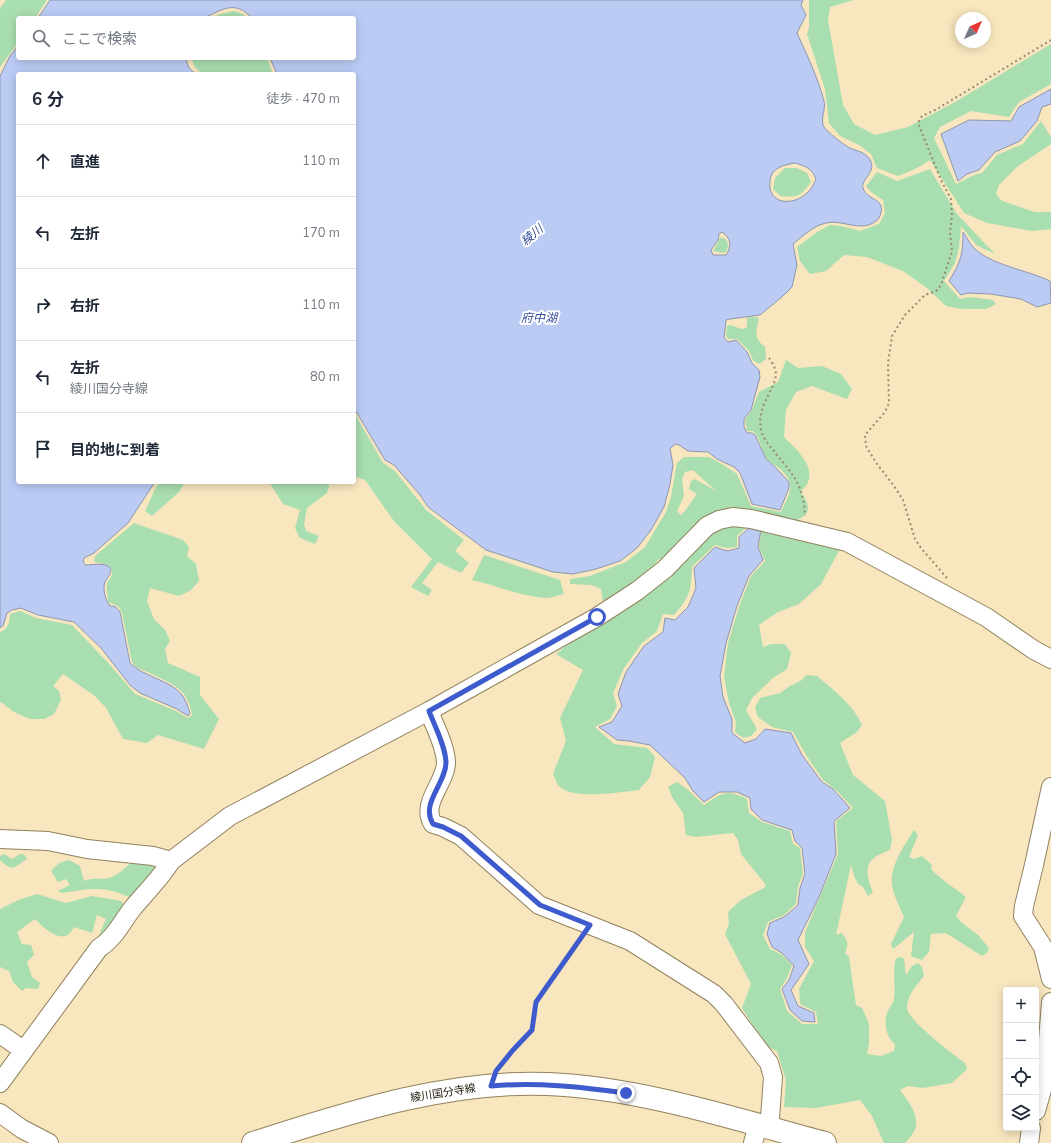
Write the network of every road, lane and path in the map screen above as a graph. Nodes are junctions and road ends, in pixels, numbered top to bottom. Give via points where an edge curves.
1 (1051, 40) edge
2 (769, 358) dead end
3 (802, 531) junction
4 (947, 578) dead end
5 (1051, 659) edge
6 (429, 711) junction
7 (1051, 787) edge
8 (0, 839) edge
9 (171, 860) junction
10 (590, 925) junction
11 (1051, 979) edge
12 (1051, 1002) edge
13 (0, 1034) edge
14 (23, 1050) junction
15 (0, 1083) edge
16 (491, 1086) junction
17 (1039, 1100) edge
18 (0, 1113) edge
19 (1030, 1131) edge
20 (760, 1132) edge
21 (49, 1143) edge
22 (253, 1143) edge
23 (825, 1143) edge
24 (1028, 1143) edge

1 - 4 path via 922,116 918,123 951,199 952,251 941,285 936,292 925,295 905,314 892,336 888,363 889,403 886,412 865,435 866,446 903,500 915,540
2 - 3 path via 776,369 775,381 760,418 762,434 800,486 805,503
3 - 5 street via 847,542 986,617
3 - 6 street via 751,519 733,517 718,520 707,526 665,569 637,591 597,617
6 - 9 street via 230,816
6 - 10 street via 446,763 444,774 429,808 433,824 461,836 540,905
7 - 11 street via 1023,916 1042,947
8 - 9 street via 48,841 86,849
9 - 14 street via 108,943 99,948
10 - 16 path via 536,1002 532,1030 496,1071
10 - 20 street via 630,941 714,994 724,1004 769,1063 773,1078 770,1118
12 - 17 street via 1045,1079
13 - 14 street
14 - 15 street
16 - 20 main road, 綾川国分寺線 via 546,1084 626,1093 666,1101
16 - 22 main road, 綾川国分寺線 via 464,1088 383,1104
18 - 21 street via 22,1129
19 - 24 street
20 - 23 main road, 綾川国分寺線

